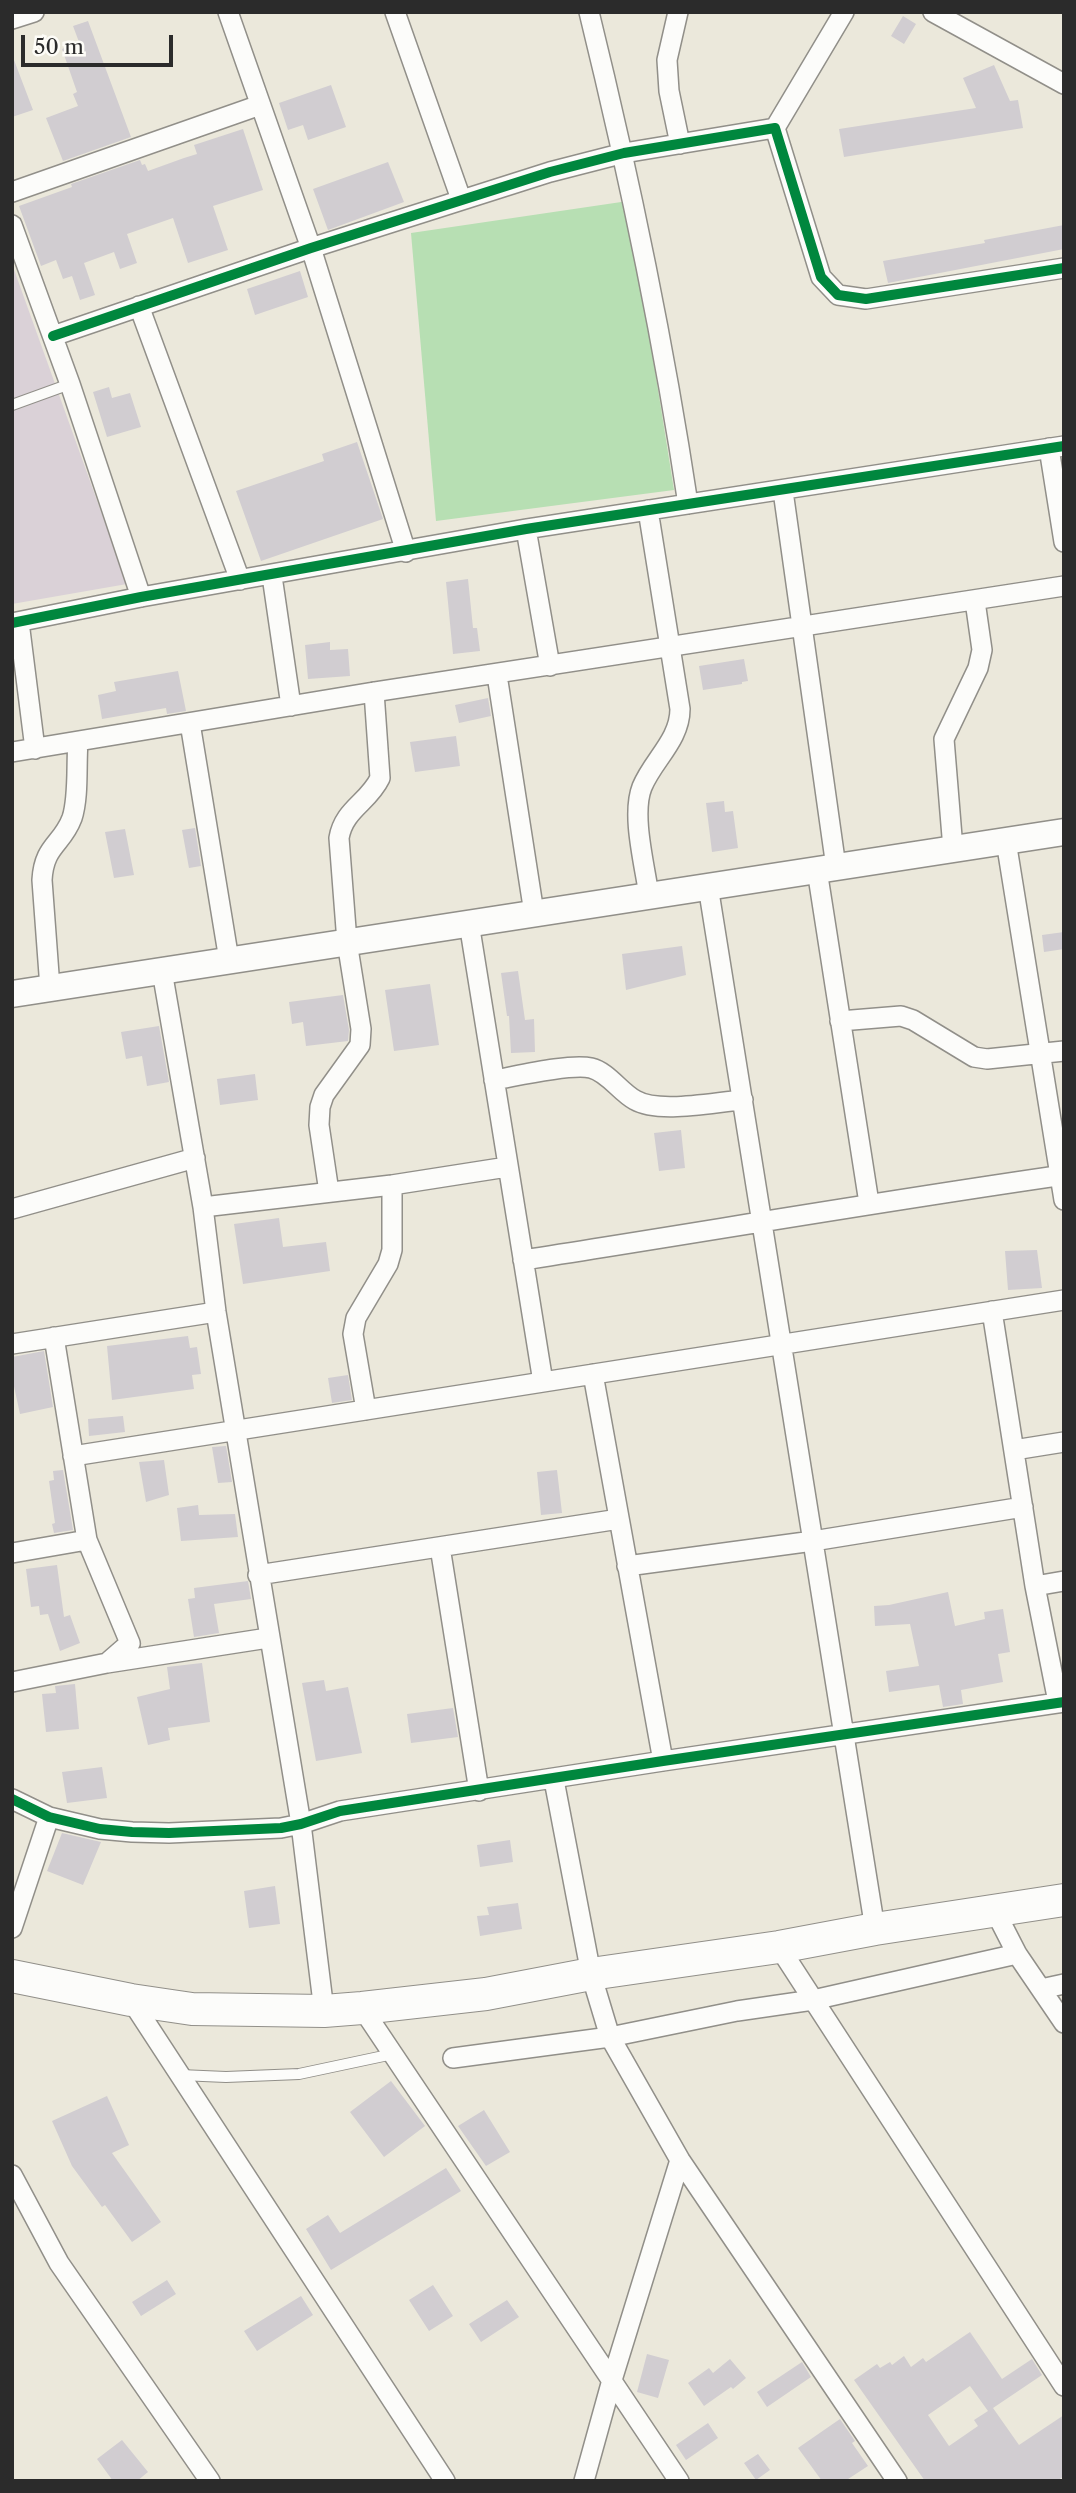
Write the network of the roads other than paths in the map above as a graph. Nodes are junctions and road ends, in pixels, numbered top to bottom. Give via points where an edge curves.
1 (33, 12) edge
2 (228, 12) edge
3 (394, 12) edge
4 (589, 12) edge
5 (678, 12) edge
6 (844, 12) edge
7 (933, 12) edge
8 (12, 19) edge
9 (1064, 84) edge
10 (260, 105) junction
11 (775, 128) junction
12 (680, 144) junction
13 (624, 153) junction
14 (12, 192) edge
15 (461, 199) junction
16 (12, 225) edge
17 (311, 248) junction
18 (1064, 268) edge
19 (139, 306) junction
20 (53, 336) junction
21 (70, 384) junction
22 (12, 405) edge
23 (1057, 447) edge
24 (783, 491) junction
25 (688, 504) junction
26 (648, 510) junction
27 (526, 529) junction
28 (1064, 542) edge
29 (405, 552) junction
30 (272, 576) junction
31 (240, 580) junction
32 (1064, 586) edge
33 (141, 597) junction
34 (975, 600) junction
35 (16, 622) edge
36 (802, 627) junction
37 (669, 648) junction
38 (550, 666) junction
39 (497, 675) junction
40 (374, 692) junction
41 (291, 706) junction
42 (190, 723) junction
43 (78, 742) junction
44 (35, 748) junction
45 (12, 752) edge
46 (1064, 832) edge
47 (1006, 841) junction
48 (953, 849) junction
49 (826, 868) junction
50 (708, 886) junction
51 (649, 895) junction
52 (534, 913) junction
53 (469, 923) junction
54 (348, 942) junction
55 (229, 960) junction
56 (162, 971) junction
57 (50, 988) junction
58 (12, 994) edge
59 (839, 1021) junction
60 (1064, 1051) edge
61 (1041, 1055) junction
62 (494, 1080) junction
63 (743, 1100) junction
64 (195, 1158) junction
65 (507, 1167) junction
66 (1062, 1175) edge
67 (392, 1185) junction
68 (329, 1192) junction
69 (1064, 1200) edge
70 (869, 1203) junction
71 (203, 1207) junction
72 (12, 1209) edge
73 (762, 1223) junction
74 (523, 1261) junction
75 (1064, 1300) edge
76 (992, 1311) junction
77 (216, 1312) junction
78 (54, 1337) junction
79 (12, 1344) edge
80 (782, 1344) junction
81 (593, 1374) junction
82 (542, 1382) junction
83 (366, 1410) junction
84 (235, 1431) junction
85 (1064, 1442) edge
86 (1014, 1450) junction
87 (73, 1456) junction
88 (1023, 1507) junction
89 (619, 1520) junction
90 (87, 1540) junction
91 (813, 1541) junction
92 (440, 1547) junction
93 (12, 1553) edge
94 (627, 1566) junction
95 (258, 1575) junction
96 (1064, 1581) edge
97 (1035, 1586) junction
98 (268, 1638) junction
99 (107, 1663) junction
100 (12, 1682) edge
101 (1061, 1702) edge
102 (845, 1733) junction
103 (663, 1761) junction
104 (554, 1780) junction
105 (479, 1791) junction
106 (12, 1799) edge
107 (49, 1816) junction
108 (301, 1824) junction
109 (1064, 1900) edge
110 (995, 1911) junction
111 (12, 1928) edge
112 (875, 1929) junction
113 (779, 1947) junction
114 (1017, 1954) junction
115 (591, 1974) junction
116 (12, 1976) edge
117 (1064, 1984) edge
118 (1041, 1989) junction
119 (131, 2000) junction
120 (813, 2000) junction
121 (362, 2008) junction
122 (324, 2011) junction
123 (1064, 2023) edge
124 (610, 2037) junction
125 (393, 2054) junction
126 (453, 2058) dead end
127 (180, 2075) junction
128 (680, 2160) junction
129 (12, 2175) edge
130 (612, 2380) junction
131 (1064, 2386) edge
132 (211, 2481) edge
133 (445, 2481) edge
134 (584, 2481) edge
135 (680, 2481) edge
136 (897, 2481) edge

1 - 8 street
2 - 10 street
3 - 15 street
4 - 13 street
5 - 12 street via 667,60
6 - 11 street
7 - 9 street
10 - 14 street
10 - 17 street
11 - 12 street
11 - 18 street via 821,276 838,295 866,299
12 - 13 street
13 - 15 street
13 - 25 street
15 - 17 street
16 - 20 street
17 - 19 street
17 - 29 street
19 - 20 street
19 - 31 street
20 - 21 street
21 - 22 lane
21 - 33 street
23 - 24 street
23 - 28 street
24 - 25 street
24 - 36 street
25 - 26 street
26 - 27 street
26 - 37 street
27 - 29 street
27 - 38 street
29 - 30 street
30 - 31 street
30 - 41 street
31 - 33 street
32 - 34 street
33 - 35 street
34 - 36 street
34 - 48 street via 982,650 978,668 944,739
35 - 44 street
36 - 37 street
36 - 49 street
37 - 38 street
37 - 51 street via 680,722 638,799
38 - 39 street
39 - 40 street
39 - 52 street
40 - 41 street
40 - 54 street via 380,778 375,790 347,816 339,838
41 - 42 street
42 - 43 street
42 - 55 street
43 - 44 street
43 - 57 street via 72,816 43,864
44 - 45 street
46 - 47 main road
47 - 48 main road
47 - 61 street
48 - 49 main road
49 - 50 main road
49 - 59 street
50 - 51 main road
50 - 63 street
51 - 52 main road
52 - 53 main road
53 - 54 main road
53 - 62 street
54 - 55 main road
54 - 68 street via 360,1045 320,1107
55 - 56 main road
56 - 57 main road
56 - 64 street
57 - 58 main road
59 - 61 street via 901,1016 974,1057
59 - 70 street
60 - 61 street
61 - 66 street
62 - 63 street via 593,1068 634,1100 648,1105
62 - 65 street
63 - 73 street
64 - 71 street
64 - 72 street
65 - 67 street
65 - 74 street
66 - 69 street
66 - 70 street
67 - 68 street
67 - 83 street via 392,1250 356,1318 353,1335
68 - 71 street
70 - 73 street
71 - 77 street
73 - 74 street
73 - 80 street
74 - 82 street
75 - 76 street
76 - 80 street
76 - 86 street
77 - 78 street
77 - 84 street
78 - 79 street
78 - 87 street
80 - 81 street
80 - 91 street
81 - 82 street
81 - 89 street
82 - 83 street
83 - 84 street
84 - 87 street
84 - 95 street
85 - 86 street
86 - 88 street
87 - 90 street
88 - 91 street
88 - 97 street
89 - 92 street
89 - 94 street
90 - 93 street
90 - 99 street via 130,1643
91 - 94 street
91 - 102 street
92 - 95 street
92 - 105 street
94 - 103 street
95 - 98 street
96 - 97 street
97 - 101 street
98 - 99 street
98 - 108 street
99 - 100 street
101 - 102 street
102 - 103 street
102 - 112 street
103 - 104 street
104 - 105 street
104 - 115 street
105 - 108 street via 340,1811
106 - 107 street
107 - 108 street via 132,1832
107 - 111 street
108 - 122 street
109 - 110 highway
110 - 112 highway
110 - 114 street
112 - 113 highway
113 - 115 highway
113 - 120 street
114 - 118 street
114 - 120 street
115 - 121 highway via 486,1994
115 - 124 street
116 - 119 highway
117 - 118 street
118 - 123 street
119 - 122 highway via 192,2009
119 - 127 street
120 - 124 street
120 - 131 street
121 - 122 highway
121 - 125 street
124 - 126 street
124 - 128 street
125 - 127 lane via 299,2074
125 - 130 street
127 - 133 street
128 - 130 street
128 - 136 street
129 - 132 street via 59,2263
130 - 134 street
130 - 135 street

